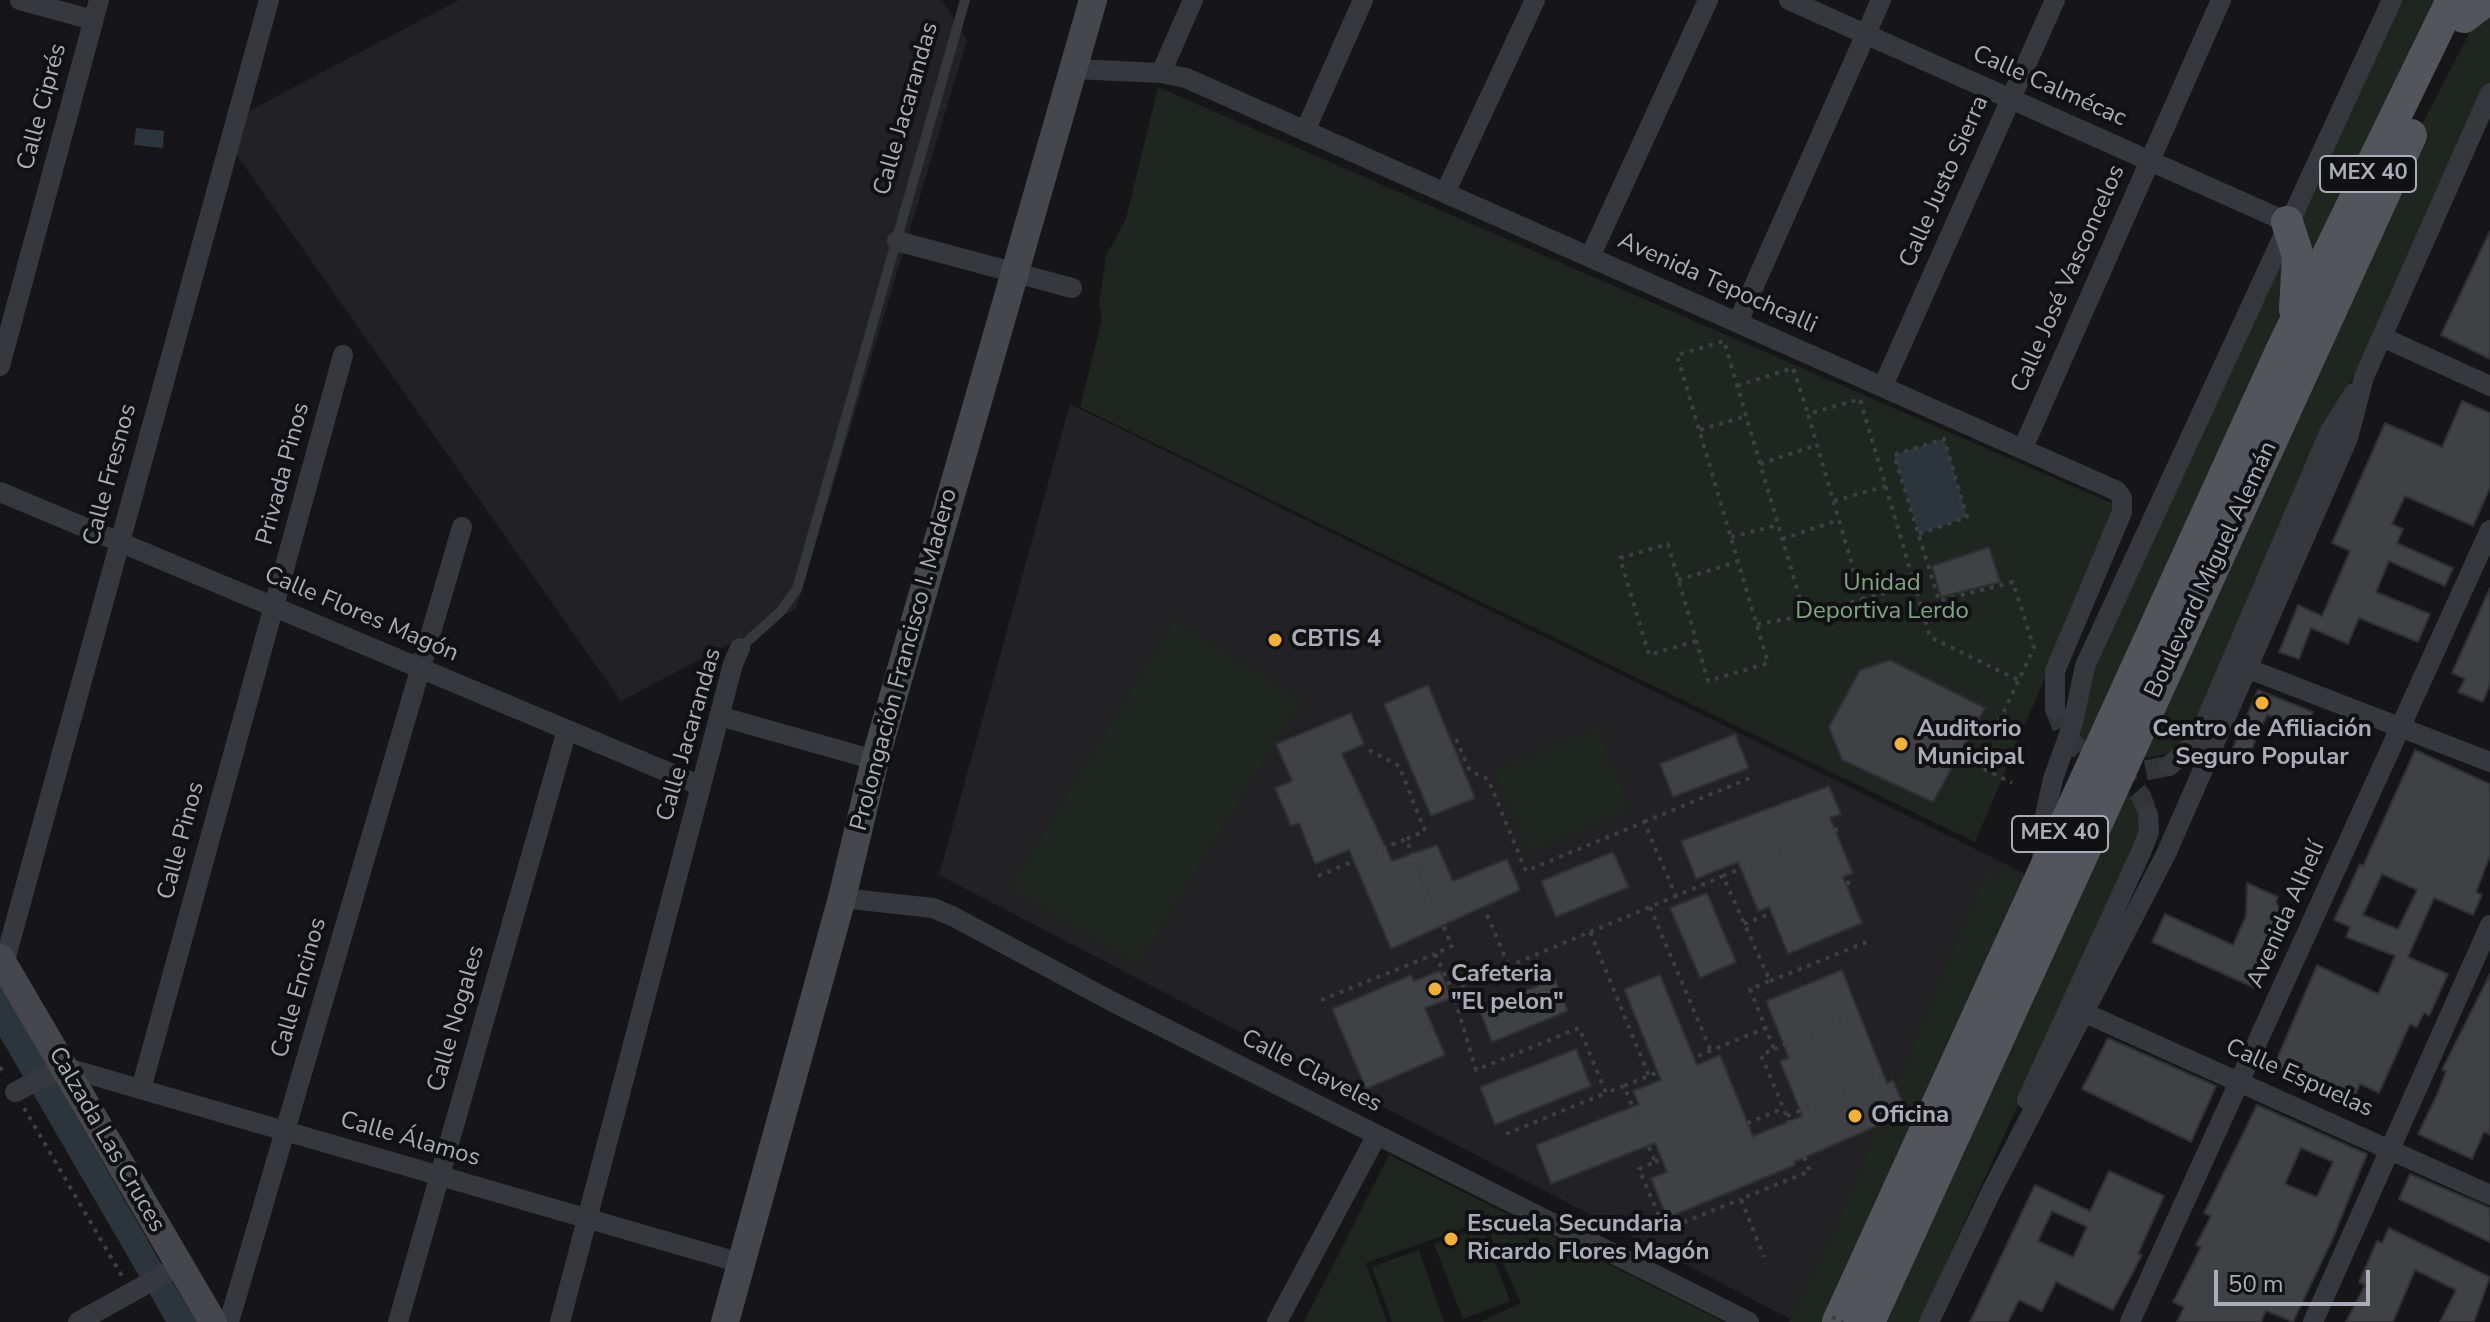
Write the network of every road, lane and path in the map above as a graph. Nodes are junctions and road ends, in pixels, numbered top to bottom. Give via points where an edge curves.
1 (20, 0) edge
2 (269, 0) edge
3 (965, 0) edge
4 (1093, 0) edge
5 (1193, 0) edge
6 (1363, 0) edge
7 (1535, 0) edge
8 (1708, 0) edge
9 (1789, 0) edge
10 (1881, 0) edge
11 (2055, 0) edge
12 (2221, 0) edge
13 (2392, 0) edge
14 (2469, 4) edge
15 (96, 10) edge
16 (1866, 34) junction
17 (1074, 69) junction
18 (1161, 73) junction
19 (2490, 93) edge
20 (2011, 99) junction
21 (1305, 131) junction
22 (2150, 161) junction
23 (1445, 193) junction
24 (2287, 222) junction
25 (897, 241) junction
26 (1590, 257) junction
27 (1015, 272) junction
28 (1072, 288) dead end
29 (1738, 322) junction
30 (2382, 337) junction
31 (2283, 347) junction
32 (343, 355) dead end
33 (0, 366) edge
34 (2364, 377) junction
35 (1737, 386) junction
36 (1883, 386) junction
37 (2490, 386) edge
38 (1808, 414) junction
39 (1746, 416) junction
40 (1700, 430) junction
41 (1817, 445) junction
42 (2023, 448) junction
43 (1760, 464) junction
44 (1886, 486) junction
45 (0, 492) edge
46 (1833, 501) junction
47 (1839, 520) junction
48 (1778, 525) junction
49 (462, 527) dead end
50 (2490, 530) edge
51 (1919, 534) junction
52 (1731, 537) junction
53 (1782, 539) junction
54 (119, 542) junction
55 (1738, 562) junction
56 (1678, 580) junction
57 (1915, 585) junction
58 (1862, 599) junction
59 (274, 607) junction
60 (1805, 616) junction
61 (1757, 624) junction
62 (1696, 641) junction
63 (740, 648) joint
64 (420, 668) junction
65 (2249, 669) junction
66 (2020, 681) junction
67 (2055, 709) tunnel mouth
68 (719, 716) junction
69 (2400, 727) junction
70 (567, 730) junction
71 (1456, 739) dead end
72 (1369, 750) dead end
73 (875, 760) junction
74 (2490, 762) edge
75 (2169, 766) tunnel mouth
76 (1755, 776) dead end
77 (2012, 783) dead end
78 (701, 786) junction
79 (2148, 814) tunnel mouth
80 (1644, 822) junction
81 (1842, 827) dead end
82 (1406, 839) junction
83 (2044, 871) junction
84 (1318, 876) dead end
85 (1723, 876) junction
86 (1853, 881) dead end
87 (1676, 896) junction
88 (842, 898) junction
89 (1650, 907) junction
90 (1487, 915) dead end
91 (1744, 924) junction
92 (2490, 925) edge
93 (1590, 932) junction
94 (1867, 942) dead end
95 (1435, 954) junction
96 (2, 961) edge
97 (1509, 966) junction
98 (1770, 981) junction
99 (1452, 990) junction
100 (1321, 1000) dead end
101 (2085, 1013) junction
102 (1857, 1015) dead end
103 (1766, 1028) junction
104 (1774, 1049) junction
105 (1711, 1051) junction
106 (0, 1067) edge
107 (60, 1069) junction
108 (1886, 1075) dead end
109 (1649, 1076) junction
110 (2240, 1081) junction
111 (1624, 1086) junction
112 (22, 1088) junction
113 (141, 1089) junction
114 (1606, 1093) junction
115 (1784, 1108) junction
116 (1787, 1116) junction
117 (285, 1131) junction
118 (1506, 1134) dead end
119 (1377, 1135) junction
120 (2391, 1148) junction
121 (1655, 1162) junction
122 (440, 1175) junction
123 (1991, 1192) junction
124 (2490, 1195) edge
125 (1741, 1199) junction
126 (588, 1218) junction
127 (1764, 1257) dead end
128 (741, 1263) junction
129 (173, 1269) junction
130 (137, 1289) junction
131 (1838, 1320) edge
132 (78, 1322) edge
133 (213, 1322) edge
134 (229, 1322) edge
135 (398, 1322) edge
136 (560, 1322) edge
137 (725, 1322) edge
138 (1277, 1322) edge
139 (1749, 1322) edge
140 (1869, 1322) edge
141 (1929, 1322) edge
142 (2130, 1322) edge
143 (2313, 1322) edge

1 - 15 street
2 - 54 street, Calle Fresnos
3 - 25 lane, Calle Jacarandas
4 - 17 main road, Prolongación Francisco I. Madero
5 - 18 street
6 - 21 street
7 - 23 street
8 - 26 street
9 - 16 street, Calle Calmécac
10 - 16 street
11 - 20 street, Calle Justo Sierra
12 - 22 street, Calle José Vasconcelos
13 - 24 street
14 - 31 main road, Boulevard Miguel Alemán / MEX 40
14 - 140 main road, Boulevard Miguel Alemán / MEX 40
15 - 33 street, Calle Ciprés
16 - 20 street, Calle Calmécac
16 - 29 street
17 - 18 street, Avenida Tepochcalli
17 - 27 main road, Prolongación Francisco I. Madero
18 - 21 street, Avenida Tepochcalli via 1186,78
19 - 30 street
20 - 22 street, Calle Calmécac
20 - 36 street, Calle Justo Sierra
21 - 23 street, Avenida Tepochcalli
22 - 24 street, Calle Calmécac
22 - 42 street, Calle José Vasconcelos
23 - 26 street, Avenida Tepochcalli
24 - 31 main road via 2298,256 2295,311
24 - 83 street via 2085,666 2041,834
25 - 27 street
25 - 63 lane, Calle Jacarandas via 797,589
26 - 29 street, Avenida Tepochcalli
27 - 28 street
27 - 73 main road, Prolongación Francisco I. Madero
29 - 36 street, Avenida Tepochcalli
30 - 34 street
30 - 37 street
31 - 83 main road, Boulevard Miguel Alemán / MEX 40
32 - 59 street, Privada Pinos
34 - 65 street via 2348,438
34 - 75 street via 2330,431 2197,741
35 - 38 path via 1793,368
35 - 39 path
35 - 40 path via 1724,341 1677,355
36 - 42 street, Avenida Tepochcalli
38 - 41 path
38 - 44 path via 1860,399
39 - 40 path
39 - 43 path
40 - 52 path
41 - 43 path
41 - 46 path
42 - 67 street, Avenida Tepochcalli via 2122,498 2122,512 2055,671
43 - 48 path
44 - 46 path
44 - 57 path
45 - 54 street, Calle Flores Magón
46 - 47 path
47 - 53 path
47 - 58 path
48 - 52 path
48 - 53 path
49 - 64 street, Calle Encinos
50 - 69 street, Avenida Alhelí
51 - 51 path via 1967,517 1944,439 1894,455
51 - 66 path via 1939,601 2013,582 2034,648
52 - 55 path
53 - 60 path
54 - 59 street, Calle Flores Magón
54 - 96 street, Calle Fresnos
55 - 56 path
55 - 61 path
56 - 62 path
56 - 62 path via 1668,544 1620,558 1649,655
57 - 58 path
57 - 66 path via 1930,637
58 - 60 path
59 - 64 street, Calle Flores Magón
59 - 113 street, Calle Pinos
60 - 61 path
61 - 62 path via 1768,663 1708,681
63 - 68 street, Calle Jacarandas
64 - 70 street, Calle Flores Magón
64 - 117 street, Calle Encinos
65 - 69 street
65 - 101 street via 2166,854
66 - 77 path via 1978,766
68 - 73 street
68 - 78 street, Calle Jacarandas
69 - 74 street
69 - 110 street, Avenida Alhelí
70 - 78 street, Calle Flores Magón
70 - 122 street, Calle Nogales
71 - 80 path via 1470,771 1488,779 1526,871
72 - 82 path via 1399,766 1425,831
73 - 88 main road, Prolongación Francisco I. Madero
76 - 80 path
78 - 126 street, Calle Jacarandas
79 - 123 street via 2149,832 2141,852 2043,1060
80 - 87 path
81 - 85 path
82 - 84 path
82 - 95 path via 1452,946
83 - 131 main road, Boulevard Miguel Alemán / MEX 40
85 - 87 path
85 - 91 path
86 - 91 path
87 - 89 path
88 - 119 street, Calle Claveles via 933,908 954,917
88 - 128 main road, Prolongación Francisco I. Madero
89 - 93 path
89 - 105 path
90 - 97 path
91 - 98 path
92 - 120 street
93 - 97 path
93 - 109 path
94 - 98 path
95 - 99 path
95 - 100 path
96 - 107 main road, Calzada Las Cruces
97 - 99 path
98 - 103 path via 1750,989
99 - 114 path via 1476,1070 1579,1028
101 - 110 street, Calle Espuelas
101 - 123 street
102 - 104 path
103 - 104 path
103 - 105 path
104 - 115 path via 1761,1055
105 - 109 path
106 - 112 path
107 - 112 street
107 - 113 street, Calle Álamos
107 - 129 main road, Calzada Las Cruces
108 - 116 path
109 - 111 path
110 - 120 street, Calle Espuelas
110 - 142 street, Avenida Alhelí
111 - 114 path
111 - 121 path
112 - 130 path
113 - 117 street, Calle Álamos
114 - 118 path
115 - 116 path
115 - 121 path
116 - 125 path via 1810,1171
117 - 122 street, Calle Álamos
117 - 134 street, Calle Encinos
119 - 138 street
119 - 139 street, Calle Claveles
120 - 124 street, Calle Espuelas
120 - 143 street
121 - 125 path via 1639,1169 1665,1230
122 - 126 street, Calle Álamos
122 - 135 street, Calle Nogales
123 - 141 street
125 - 127 path
126 - 128 street, Calle Álamos
126 - 136 street, Calle Jacarandas
128 - 137 main road, Prolongación Francisco I. Madero
129 - 130 street
129 - 133 main road, Calzada Las Cruces
130 - 132 street

